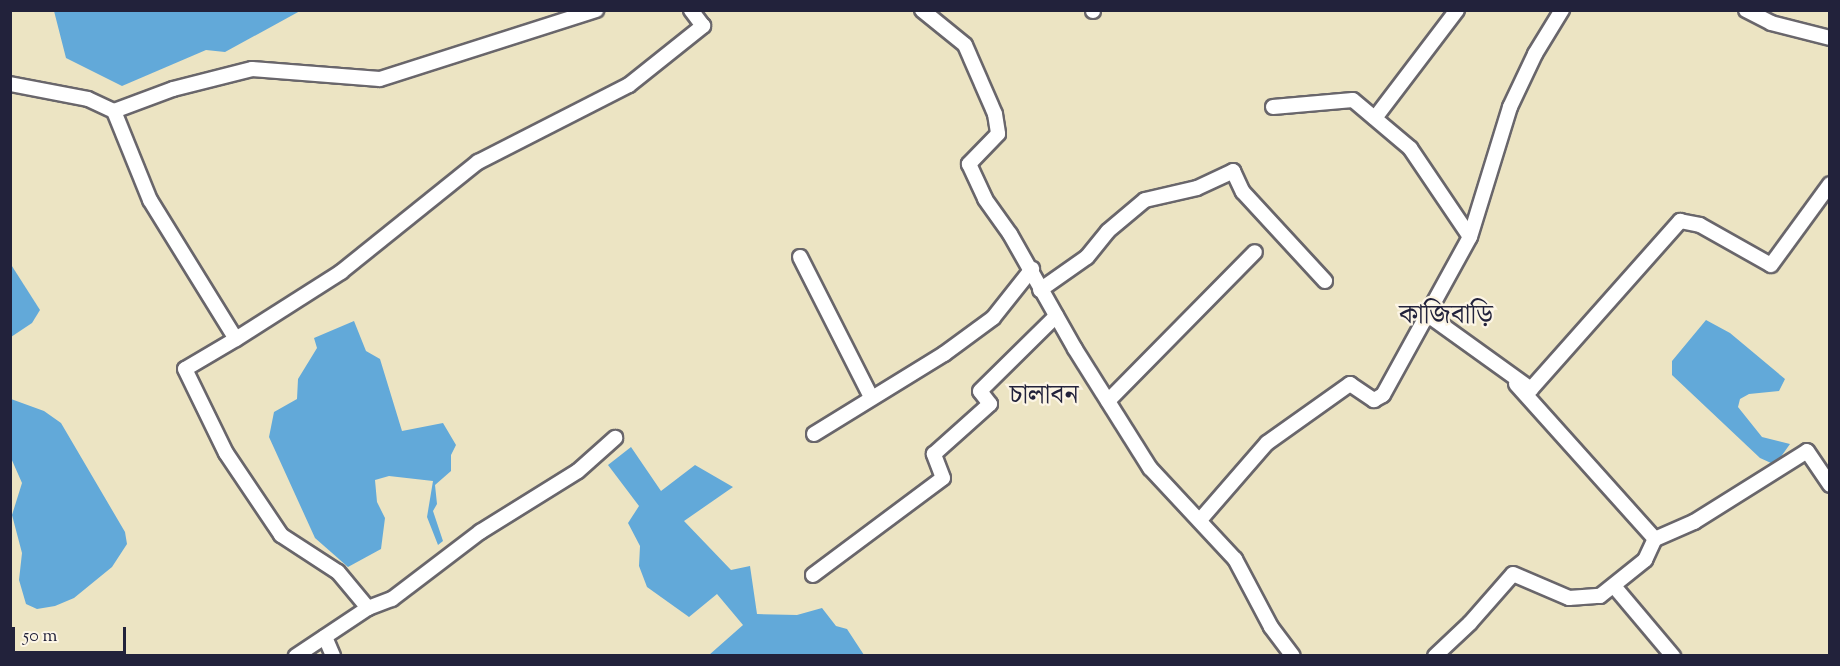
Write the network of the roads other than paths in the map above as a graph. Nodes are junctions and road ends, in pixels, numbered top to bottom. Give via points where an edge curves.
1 (596, 10) edge
2 (691, 10) edge
3 (922, 10) edge
4 (1457, 10) edge
5 (1563, 10) edge
6 (1746, 10) edge
7 (1775, 17) edge
8 (1830, 38) edge
9 (10, 84) edge
10 (1272, 107) dead end
11 (114, 111) junction
12 (1375, 118) junction
13 (1830, 184) edge
14 (1470, 237) junction
15 (1255, 252) dead end
16 (800, 257) dead end
17 (1032, 269) junction
18 (1325, 281) dead end
19 (1040, 290) junction
20 (1428, 315) junction
21 (1056, 316) junction
22 (236, 339) junction
23 (1507, 374) junction
24 (871, 397) junction
25 (1108, 401) junction
26 (814, 434) dead end
27 (615, 438) dead end
28 (1830, 485) edge
29 (1200, 520) junction
30 (1654, 539) junction
31 (813, 574) dead end
32 (1614, 586) junction
33 (368, 608) junction
34 (325, 637) junction
35 (296, 656) edge
36 (333, 656) edge
37 (1293, 656) edge
38 (1435, 656) edge
39 (1673, 656) edge

1 - 11 street via 380,78 252,69 173,89
2 - 22 street via 703,26 629,85 477,162 341,272
3 - 17 street via 964,45 995,114 998,134 969,164 985,199
4 - 12 street
5 - 14 street via 1535,54 1510,107
6 - 7 street
7 - 8 street
9 - 11 street via 88,99
10 - 12 street via 1353,100
11 - 22 street via 150,200
12 - 14 street via 1410,148
13 - 23 street via 1771,265 1700,225 1680,221 1536,387 1525,387
14 - 20 street
15 - 25 street
16 - 24 street
17 - 19 street
17 - 24 street via 993,318 944,354
18 - 19 street via 1243,192 1233,171 1197,188 1145,200 1108,231 1087,257
19 - 21 street
20 - 23 street
20 - 29 street via 1383,395 1374,400 1350,384 1267,443
21 - 25 street
21 - 31 street via 980,391 990,404 934,454 943,478
22 - 33 street via 185,369 226,453 281,535 338,572
23 - 30 street
24 - 26 street
25 - 29 street via 1150,468
27 - 33 street via 578,471 480,532 392,599
28 - 30 street via 1807,451 1694,522
29 - 37 street via 1235,559 1270,627
30 - 32 street via 1645,560
32 - 38 street via 1600,596 1569,598 1513,574
32 - 39 street
33 - 34 street
34 - 35 street
34 - 36 street

